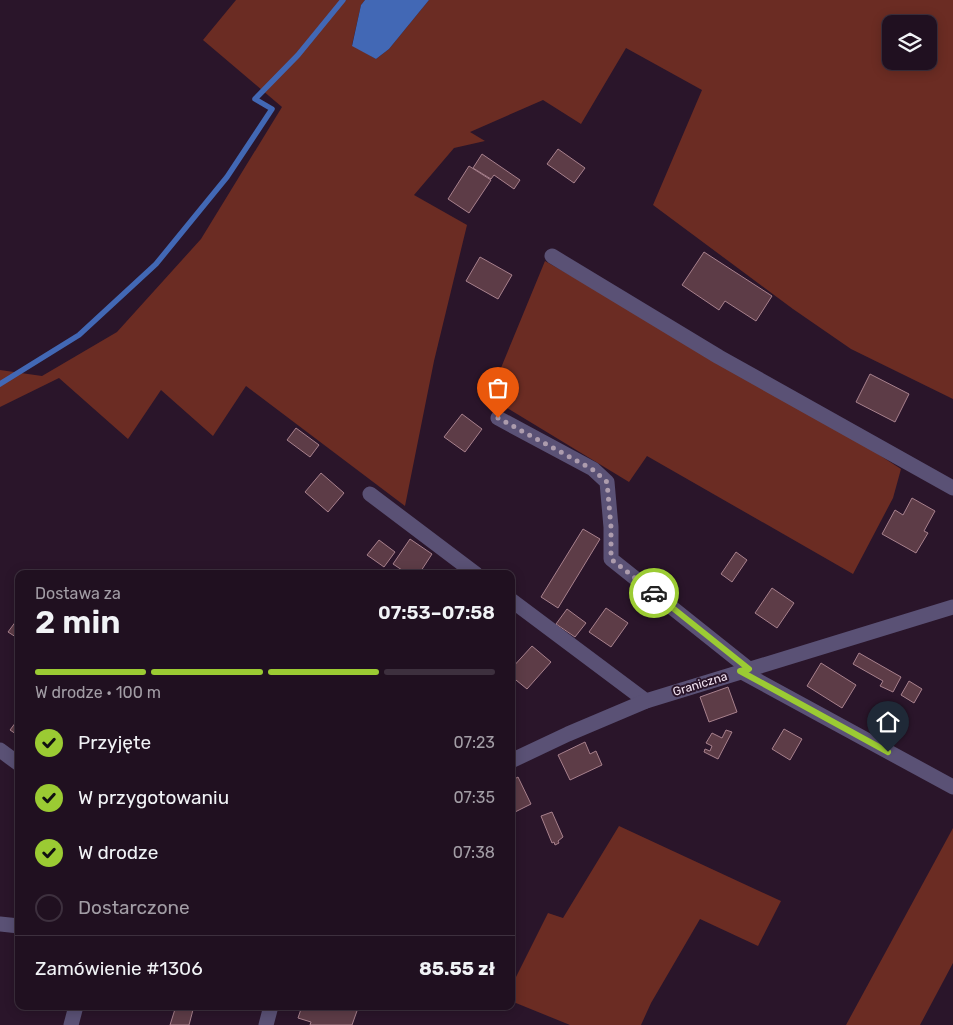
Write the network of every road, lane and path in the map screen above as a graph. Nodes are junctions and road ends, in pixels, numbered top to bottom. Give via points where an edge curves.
1 (552, 256) dead end
2 (498, 418) dead end
3 (953, 488) edge
4 (370, 494) dead end
5 (471, 570) edge
6 (515, 603) edge
7 (953, 608) edge
8 (745, 670) junction
9 (646, 701) junction
10 (0, 750) edge
11 (515, 760) edge
12 (15, 761) edge
13 (953, 787) edge
14 (0, 924) edge
15 (15, 926) edge
16 (75, 1010) edge
17 (271, 1010) edge
18 (71, 1025) edge
19 (266, 1025) edge

1 - 3 street via 719,356
2 - 8 street via 592,469 607,482 611,559
4 - 5 street
6 - 9 street
7 - 8 street, Graniczna
8 - 9 street, Graniczna
8 - 13 street
9 - 11 street, Graniczna
10 - 12 street
14 - 15 street
16 - 18 street
17 - 19 street

